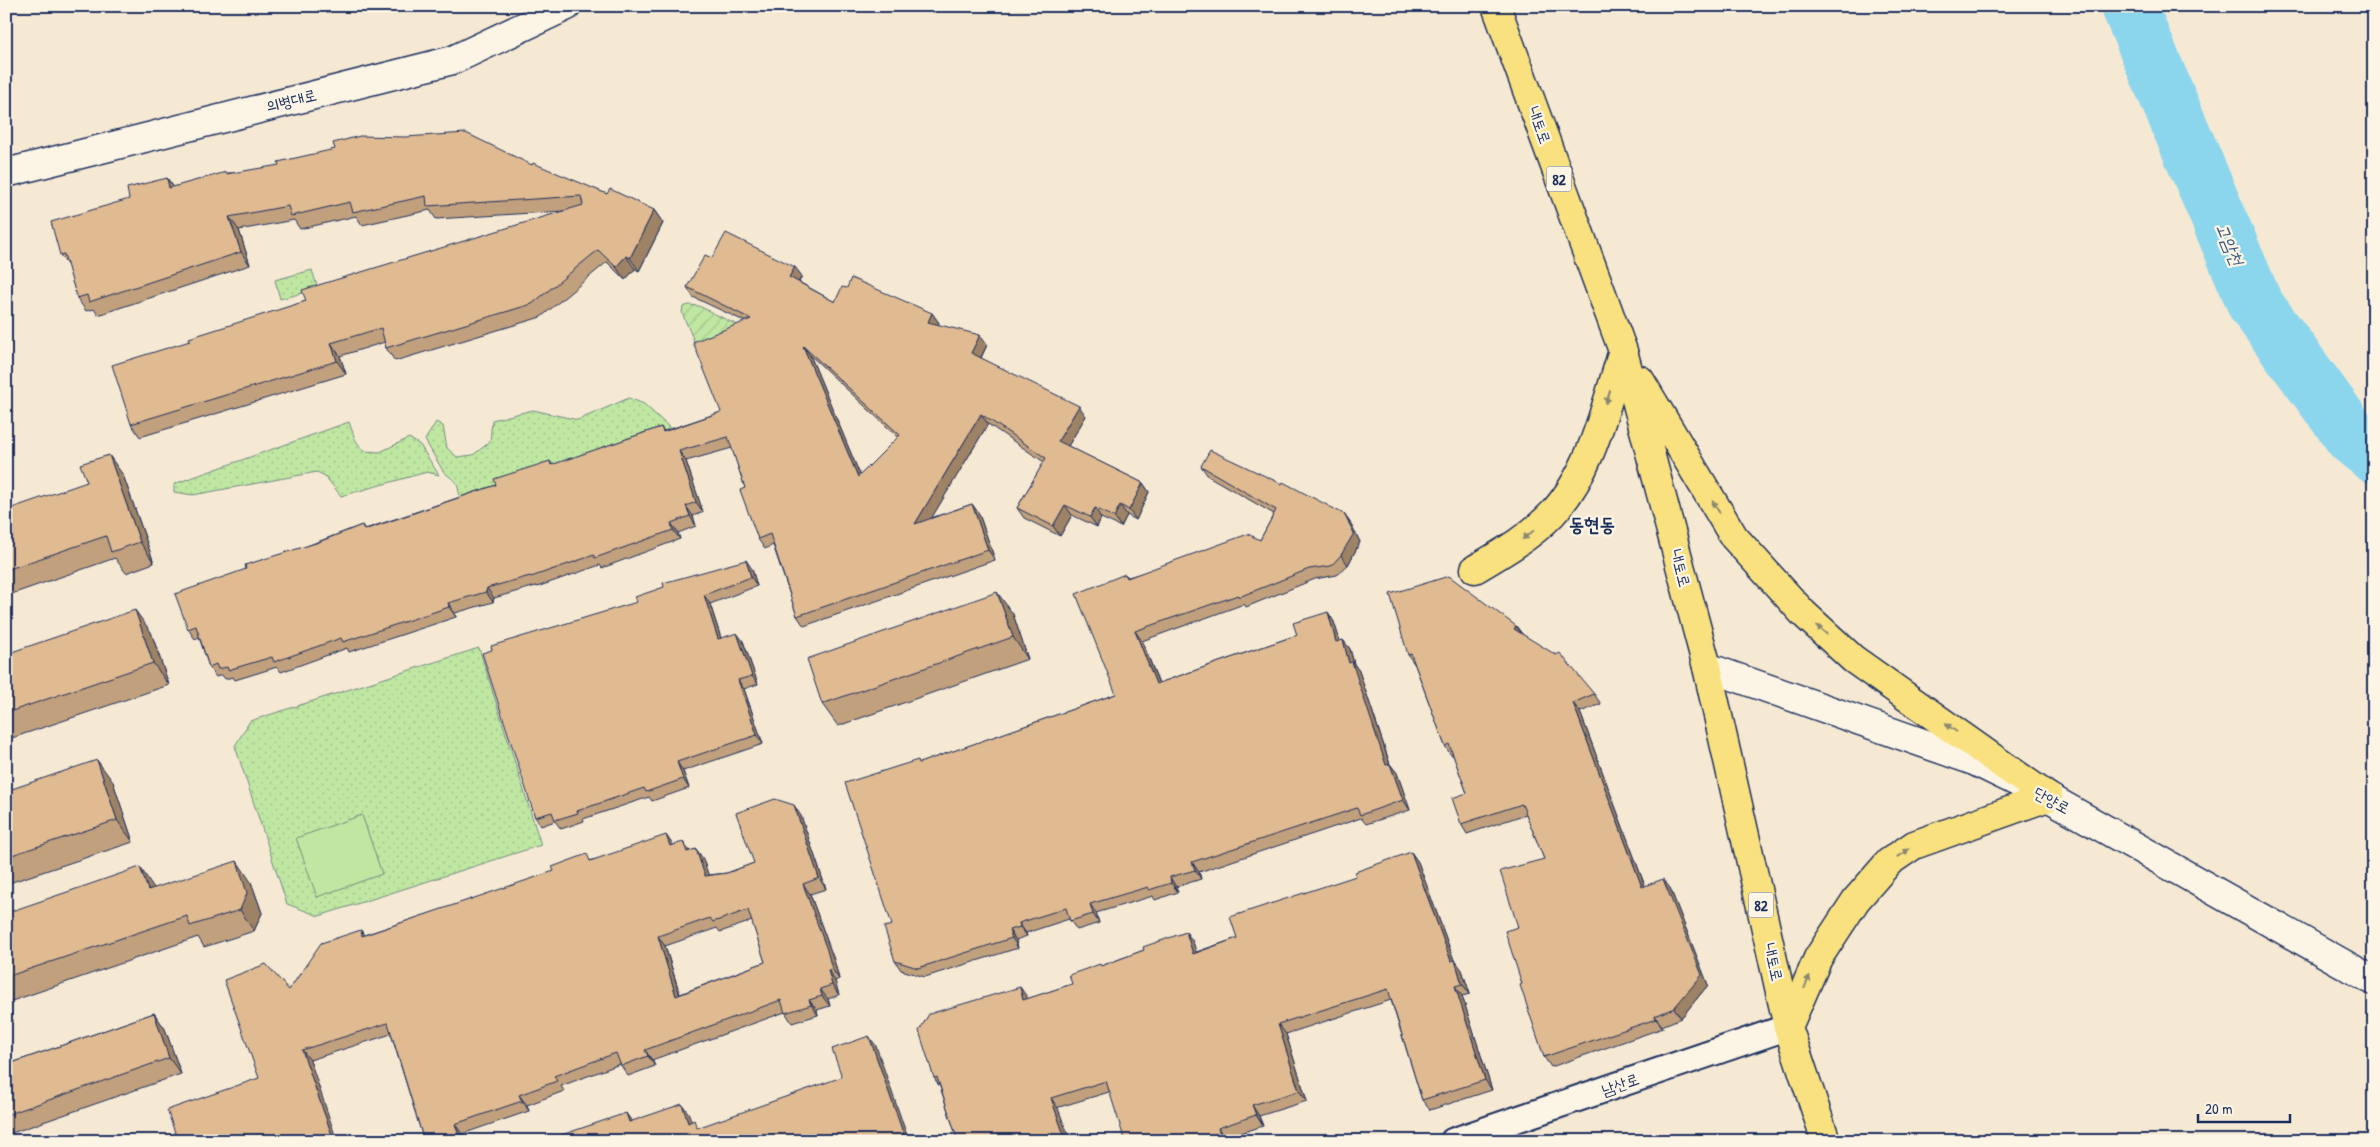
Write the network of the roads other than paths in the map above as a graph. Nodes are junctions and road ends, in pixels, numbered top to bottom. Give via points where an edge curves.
1 (567, 6) edge
2 (1496, 6) edge
3 (6, 173) edge
4 (1623, 351) junction
5 (1475, 569) dead end
6 (1707, 667) junction
7 (2048, 797) junction
8 (2374, 981) edge
9 (1788, 1027) junction
10 (1453, 1141) edge
11 (1826, 1141) edge

1 - 3 street, 의병대로 via 452,60
2 - 4 main road, 내토로 / 82
4 -> 5 main road via 1584,468 1564,500 1533,531
4 - 6 main road, 내토로 / 82
7 -> 4 main road via 1853,658 1803,613 1734,537
6 - 7 street, 단양로 via 1974,761
6 - 9 main road, 내토로 / 82
7 - 8 street, 단양로
9 -> 7 main road via 1818,958 1856,900 1889,862 1914,846
9 - 10 street, 남산로
9 - 11 main road, 내토로 / 82

